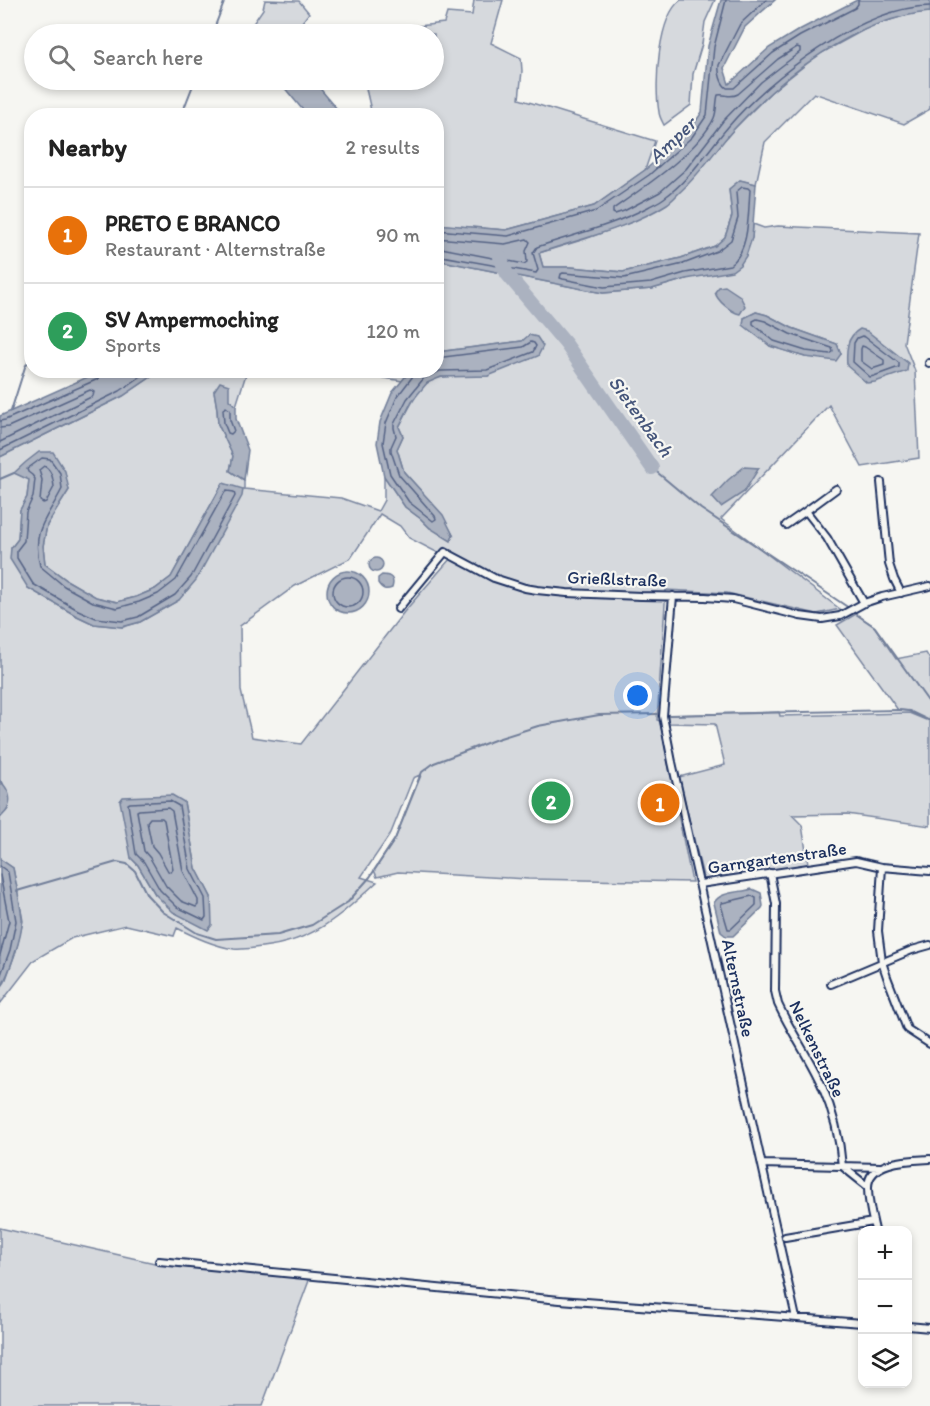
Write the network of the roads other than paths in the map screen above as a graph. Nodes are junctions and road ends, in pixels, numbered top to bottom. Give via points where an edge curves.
1 (881, 482) dead end
2 (837, 489) dead end
3 (806, 511) junction
4 (786, 525) dead end
5 (930, 586) edge
6 (901, 593) junction
7 (673, 596) junction
8 (864, 603) junction
9 (398, 609) dead end
10 (882, 867) junction
11 (930, 871) edge
12 (770, 873) junction
13 (700, 884) junction
14 (930, 945) edge
15 (882, 962) junction
16 (831, 984) dead end
17 (930, 1044) edge
18 (930, 1159) edge
19 (762, 1164) junction
20 (842, 1166) junction
21 (881, 1167) junction
22 (867, 1186) junction
23 (873, 1222) junction
24 (874, 1226) edge
25 (785, 1237) dead end
26 (159, 1261) dead end
27 (796, 1318) junction
28 (858, 1323) edge
29 (912, 1326) edge
30 (930, 1328) edge

1 - 6 street via 889,564
2 - 3 street
3 - 4 street
3 - 8 street via 827,538
5 - 6 street, Grießlstraße
6 - 8 street, Grießlstraße
7 - 8 street, Grießlstraße via 733,599 822,619 840,616
7 - 9 street, Grießlstraße via 525,588 494,578 445,552
7 - 13 street, Alternstraße via 663,716
10 - 11 street, Garngartenstraße
10 - 12 street, Garngartenstraße via 856,861
10 - 15 street via 878,932
12 - 13 street, Garngartenstraße
12 - 20 street, Nelkenstraße via 776,904 778,1004 822,1086 840,1145
13 - 19 street, Alternstraße
14 - 15 street
15 - 16 street
15 - 17 street via 907,1029
18 - 21 street via 902,1160
19 - 20 street
19 - 27 street, Alternstraße
20 - 21 street
20 - 22 street
21 - 22 street via 872,1174
22 - 23 street
23 - 24 street
23 - 25 street
26 - 27 street via 560,1300
27 - 28 street
29 - 30 street

